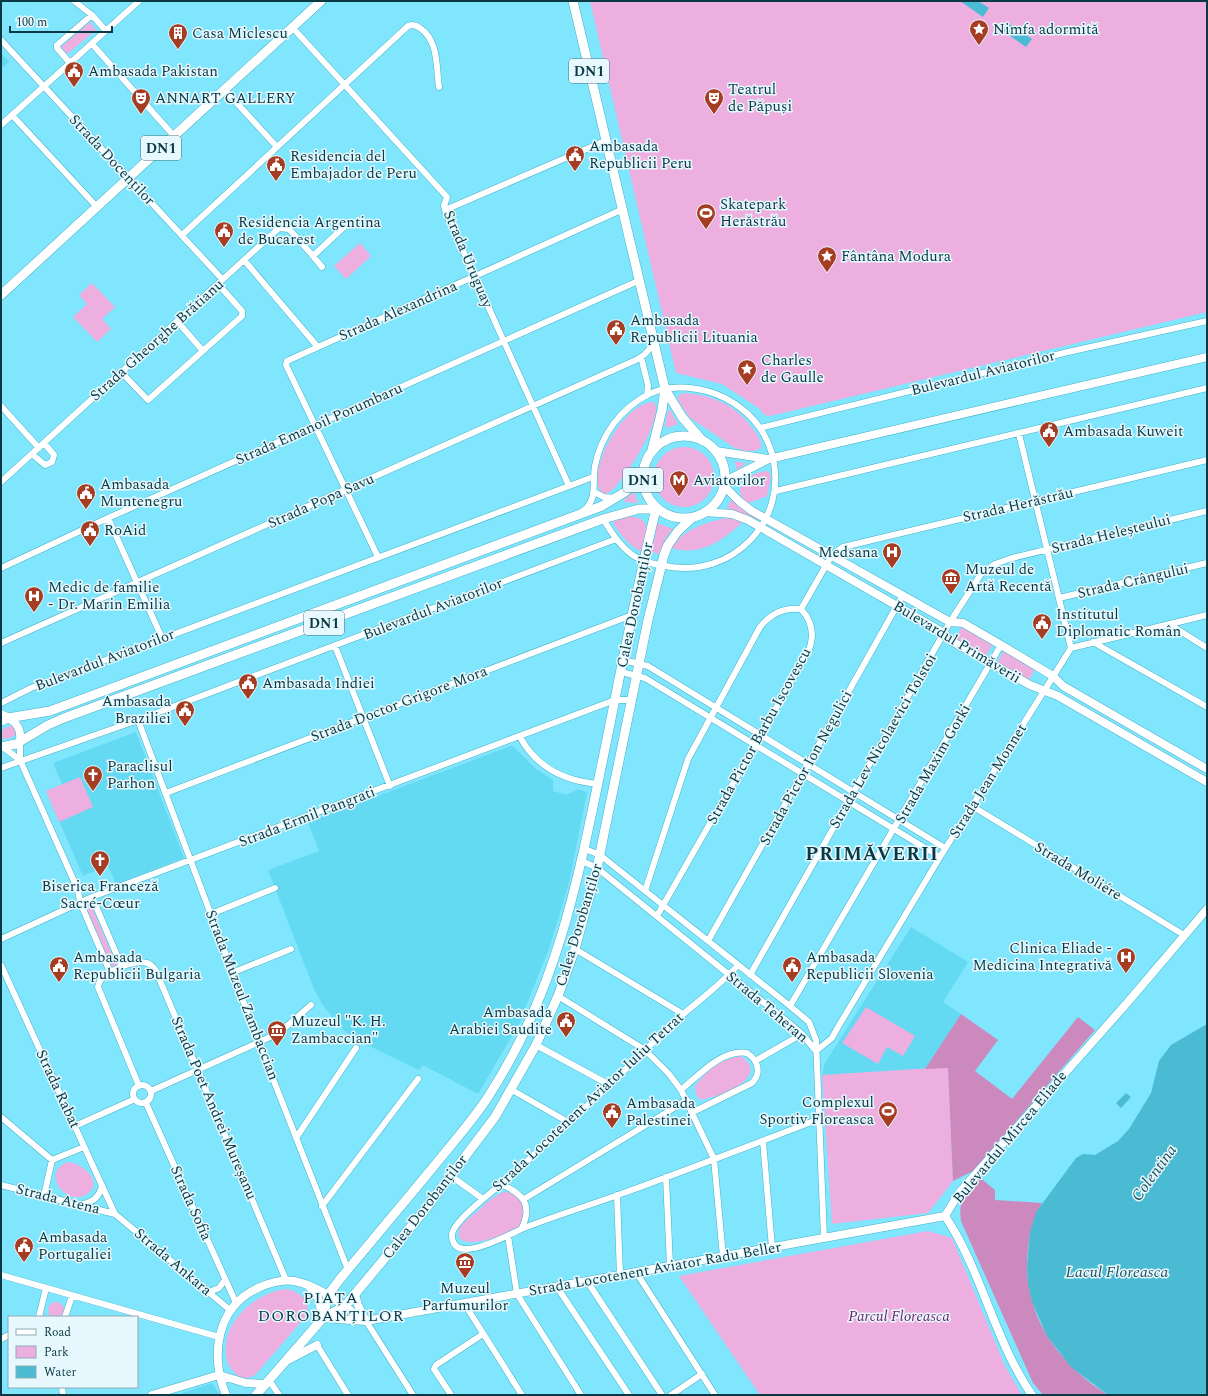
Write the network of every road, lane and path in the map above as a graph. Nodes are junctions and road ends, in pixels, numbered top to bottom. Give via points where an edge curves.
1 (74, 1) edge
2 (138, 1) edge
3 (321, 1) edge
4 (573, 1) edge
5 (92, 15) junction
6 (292, 27) junction
7 (106, 31) junction
8 (1, 40) edge
9 (92, 44) junction
10 (70, 63) junction
11 (345, 84) junction
12 (44, 86) junction
13 (439, 87) dead end
14 (224, 90) junction
15 (12, 115) junction
16 (1, 125) edge
17 (174, 136) junction
18 (605, 141) junction
19 (277, 147) junction
20 (129, 178) junction
21 (97, 207) junction
22 (445, 210) junction
23 (621, 210) junction
24 (345, 226) dead end
25 (182, 235) junction
26 (313, 256) junction
27 (244, 260) junction
28 (322, 267) dead end
29 (475, 277) junction
30 (220, 281) junction
31 (638, 281) junction
32 (1, 295) edge
33 (177, 321) junction
34 (1207, 321) edge
35 (504, 341) junction
36 (654, 344) junction
37 (317, 346) junction
38 (203, 351) junction
39 (641, 357) junction
40 (1207, 357) edge
41 (121, 372) junction
42 (1207, 388) edge
43 (665, 389) junction
44 (647, 395) junction
45 (533, 405) junction
46 (1, 406) edge
47 (316, 426) junction
48 (760, 428) junction
49 (1019, 434) junction
50 (700, 438) junction
51 (41, 445) junction
52 (652, 450) junction
53 (716, 451) junction
54 (32, 454) junction
55 (771, 458) junction
56 (1207, 460) edge
57 (644, 469) junction
58 (594, 477) junction
59 (1, 482) edge
60 (725, 484) junction
61 (569, 486) junction
62 (346, 489) junction
63 (776, 490) junction
64 (594, 492) junction
65 (619, 496) junction
66 (1035, 500) junction
67 (656, 509) junction
68 (1207, 511) edge
69 (705, 512) junction
70 (577, 515) junction
71 (693, 517) junction
72 (108, 518) junction
73 (603, 519) junction
74 (767, 519) junction
75 (762, 528) junction
76 (616, 539) junction
77 (1047, 549) junction
78 (832, 555) junction
79 (378, 556) junction
80 (643, 561) junction
81 (1207, 563) edge
82 (826, 565) junction
83 (661, 566) junction
84 (1, 568) edge
85 (137, 583) junction
86 (903, 595) junction
87 (1059, 598) junction
88 (898, 606) junction
89 (801, 609) junction
90 (632, 615) junction
91 (1207, 615) edge
92 (950, 622) junction
93 (1169, 624) junction
94 (944, 633) junction
95 (162, 638) junction
96 (1094, 642) junction
97 (1, 643) edge
98 (1001, 644) junction
99 (335, 646) junction
100 (1071, 648) junction
101 (1207, 648) edge
102 (623, 660) junction
103 (991, 663) junction
104 (640, 664) junction
105 (621, 672) junction
106 (638, 676) junction
107 (1053, 676) junction
108 (1044, 691) junction
109 (615, 700) junction
110 (633, 700) junction
111 (1, 703) edge
112 (1207, 707) edge
113 (716, 708) junction
114 (3, 718) edge
115 (364, 718) junction
116 (710, 718) junction
117 (138, 720) junction
118 (761, 735) junction
119 (520, 737) junction
120 (20, 742) junction
121 (755, 745) junction
122 (2, 747) edge
123 (20, 760) junction
124 (809, 764) junction
125 (1, 768) edge
126 (1207, 769) edge
127 (803, 774) junction
128 (1207, 782) edge
129 (598, 784) junction
130 (390, 786) junction
131 (854, 791) junction
132 (166, 793) junction
133 (848, 801) junction
134 (972, 806) junction
135 (900, 820) junction
136 (894, 829) junction
137 (946, 848) junction
138 (585, 849) junction
139 (600, 855) junction
140 (940, 857) junction
141 (191, 861) junction
142 (582, 861) junction
143 (597, 868) junction
144 (276, 888) dead end
145 (78, 890) junction
146 (645, 891) junction
147 (92, 897) junction
148 (80, 902) junction
149 (664, 906) junction
150 (1207, 909) edge
151 (212, 914) junction
152 (657, 916) junction
153 (1184, 935) junction
154 (1, 938) edge
155 (708, 941) junction
156 (291, 949) dead end
157 (575, 949) junction
158 (1, 965) edge
159 (738, 965) junction
160 (122, 967) junction
161 (110, 972) junction
162 (234, 972) junction
163 (729, 975) junction
164 (750, 975) junction
165 (558, 996) junction
166 (311, 1005) dead end
167 (790, 1006) junction
168 (683, 1014) junction
169 (802, 1034) junction
170 (260, 1043) junction
171 (536, 1044) junction
172 (356, 1048) dead end
173 (645, 1050) junction
174 (816, 1051) junction
175 (755, 1061) junction
176 (199, 1070) junction
177 (418, 1079) dead end
178 (608, 1084) junction
179 (139, 1086) junction
180 (512, 1090) junction
181 (681, 1090) junction
182 (151, 1091) junction
183 (134, 1099) junction
184 (687, 1100) junction
185 (146, 1103) junction
186 (693, 1112) junction
187 (1, 1117) edge
188 (819, 1119) junction
189 (568, 1122) junction
190 (75, 1126) junction
191 (296, 1138) junction
192 (763, 1141) junction
193 (84, 1147) junction
194 (714, 1159) junction
195 (52, 1160) junction
196 (451, 1176) junction
197 (666, 1177) junction
198 (501, 1184) junction
199 (1, 1185) edge
200 (102, 1185) junction
201 (617, 1195) junction
202 (44, 1196) junction
203 (483, 1199) junction
204 (524, 1199) junction
205 (79, 1205) junction
206 (322, 1206) junction
207 (115, 1214) junction
208 (945, 1216) junction
209 (522, 1228) junction
210 (508, 1236) junction
211 (824, 1238) junction
212 (772, 1248) junction
213 (723, 1257) junction
214 (670, 1266) junction
215 (348, 1270) junction
216 (636, 1272) junction
217 (1, 1275) edge
218 (620, 1275) junction
219 (225, 1280) junction
220 (286, 1280) junction
221 (587, 1281) junction
222 (308, 1285) junction
223 (557, 1287) junction
224 (46, 1288) junction
225 (209, 1292) junction
226 (355, 1294) junction
227 (517, 1294) junction
228 (328, 1295) junction
229 (72, 1296) junction
230 (464, 1303) junction
231 (233, 1306) junction
232 (345, 1306) junction
233 (39, 1316) edge
234 (65, 1316) edge
235 (323, 1318) junction
236 (366, 1321) junction
237 (484, 1334) junction
238 (219, 1337) junction
239 (317, 1345) joint
240 (287, 1360) junction
241 (702, 1374) junction
242 (219, 1375) junction
243 (268, 1382) junction
244 (152, 1395) edge
245 (226, 1395) edge
246 (256, 1395) edge
247 (279, 1395) edge
248 (348, 1395) edge
249 (413, 1395) edge
250 (451, 1395) edge
251 (522, 1395) edge
252 (581, 1395) edge
253 (629, 1395) edge
254 (662, 1395) edge
255 (671, 1395) edge
256 (715, 1395) edge
257 (1032, 1395) edge

1 - 5 street
2 - 7 street
3 - 6 main road, DN1
4 - 18 main road, DN1
5 - 7 street
5 - 10 street via 57,45
6 - 11 street, Strada Uruguay
6 - 14 main road, DN1
7 - 9 street
8 - 12 street, Strada Docenților
9 - 10 street
9 - 17 street
10 - 12 street
11 - 13 street via 411,25 423,30 433,42
11 - 19 street
11 - 22 street, Strada Uruguay via 447,197 444,201
12 - 15 street
12 - 20 street, Strada Docenților
14 - 17 main road, DN1
14 - 19 street
15 - 16 street
15 - 21 street
17 - 20 main road, DN1
18 - 22 street
18 - 23 main road, DN1
19 - 25 street
20 - 21 main road, DN1
20 - 25 street, Strada Docenților
21 - 32 main road, DN1
22 - 29 street, Strada Uruguay
23 - 29 street, Strada Alexandrina
23 - 31 main road, DN1
24 - 26 street
25 - 30 street, Strada Docenților
26 - 27 street, Strada Gheorghe Brătianu via 289,230 279,228
26 - 28 street, Strada Gheorghe Brătianu
27 - 30 street, Strada Gheorghe Brătianu
27 - 37 street
29 - 35 street, Strada Uruguay
29 - 37 street, Strada Alexandrina
30 - 33 street, Strada Gheorghe Brătianu
30 - 38 street, Strada Docenților via 243,314
31 - 35 street, Strada Emanoil Porumbaru
31 - 36 main road, DN1
33 - 38 street
33 - 41 street, Strada Gheorghe Brătianu
34 - 48 street, Bulevardul Aviatorilor via 1068,352
35 - 45 street, Strada Uruguay
35 - 47 street, Strada Emanoil Porumbaru
36 - 39 street
36 - 43 main road, DN1
37 - 47 street, Strada Alexandrina via 286,363
38 - 41 street via 148,400
39 - 44 street via 648,385
39 - 45 street, Strada Popa Savu
40 - 55 street
41 - 51 street, Strada Gheorghe Brătianu
42 - 49 street
43 - 44 street
43 - 48 street via 694,389 721,396 744,411
43 - 50 main road, DN1 via 682,417
43 - 52 main road
44 - 58 street via 626,410 610,428 599,452
45 - 61 street, Strada Uruguay
45 - 62 street, Strada Popa Savu
46 - 51 street
47 - 62 street
47 - 72 street, Strada Emanoil Porumbaru
48 - 55 street
49 - 63 street
49 - 66 street
50 - 52 main road, DN1 via 677,436
50 - 53 main road, DN1
51 - 54 street, Strada Gheorghe Brătianu
51 - 54 street via 54,455 52,462 45,465
52 - 57 main road, DN1
53 - 55 street
53 - 60 main road, DN1 via 725,472
54 - 59 street, Strada Gheorghe Brătianu
55 - 60 street
55 - 63 street
56 - 66 street, Strada Herăstrău
57 - 65 main road, Bulevardul Aviatorilor
57 - 67 main road, DN1 via 644,486 649,500
58 - 61 street, Bulevardul Aviatorilor
58 - 64 street
60 - 69 main road, DN1 via 717,500
60 - 74 street, Bulevardul Primăverii via 744,505
61 - 79 street, Bulevardul Aviatorilor
62 - 79 street
62 - 85 street, Strada Popa Savu
63 - 74 street
64 - 65 street via 608,498
64 - 70 street via 590,504
65 - 70 main road, Bulevardul Aviatorilor / DN1 via 602,506
66 - 77 street
66 - 78 street, Strada Herăstrău via 856,543 843,547
67 - 71 main road, DN1 via 678,518
67 - 73 main road, Bulevardul Aviatorilor / DN1 via 639,509
67 - 80 main road, Calea Dorobanților
68 - 77 street, Strada Heleșteului
69 - 71 main road, DN1
69 - 75 street, Bulevardul Primăverii via 738,515
70 - 114 main road, Bulevardul Aviatorilor / DN1 via 40,714
71 - 83 main road, Calea Dorobanților via 671,540 665,550
72 - 84 street, Strada Emanoil Porumbaru
72 - 85 street
73 - 76 street
73 - 120 main road, Bulevardul Aviatorilor / DN1 via 46,726
74 - 75 street
74 - 78 street, Bulevardul Primăverii
75 - 82 street, Bulevardul Primăverii
75 - 83 street via 735,552 709,566 691,569
76 - 80 street
76 - 99 street, Bulevardul Aviatorilor
77 - 87 street
77 - 92 street, Strada Heleșteului via 1012,558 988,568 975,582
78 - 82 street
78 - 86 street, Bulevardul Primăverii
79 - 95 street, Bulevardul Aviatorilor
80 - 83 street
80 - 90 main road, Calea Dorobanților
81 - 87 street, Strada Crângului
82 - 88 street, Bulevardul Primăverii
82 - 89 street
83 - 104 main road, Calea Dorobanților
85 - 95 street
85 - 97 street, Strada Popa Savu
86 - 88 street, Strada Pictor Ion Negulici
86 - 92 street, Bulevardul Primăverii
87 - 100 street
88 - 94 street, Bulevardul Primăverii
88 - 124 street, Strada Pictor Ion Negulici
89 - 113 street via 786,609 766,620
89 - 118 street, Strada Pictor Barbu Iscovescu via 812,624 810,647
90 - 102 main road, Calea Dorobanților
90 - 115 street, Strada Doctor Grigore Mora
91 - 93 street
92 - 94 street, Strada Heleșteului
92 - 98 street, Bulevardul Primăverii via 963,624
93 - 96 street
93 - 101 street
94 - 103 street, Bulevardul Primăverii via 953,642
94 - 131 street, Strada Lev Nicolaevici Tolstoi
95 - 111 street, Bulevardul Aviatorilor via 31,688
96 - 100 street
96 - 112 street
98 - 103 street, Strada Maxim Gorki
98 - 107 street, Bulevardul Primăverii
99 - 115 street
99 - 117 street, Bulevardul Aviatorilor
100 - 107 street, Strada Jean Monnet
102 - 104 street
102 - 105 main road, Calea Dorobanților
103 - 108 street, Bulevardul Primăverii via 1030,686
103 - 135 street, Strada Maxim Gorki
104 - 106 main road, Calea Dorobanților
104 - 113 street via 648,666
105 - 106 street
105 - 109 main road, Calea Dorobanților
106 - 110 main road, Calea Dorobanților
106 - 116 street
107 - 108 street, Strada Jean Monnet
107 - 126 street, Bulevardul Primăverii via 1063,686
108 - 128 street, Bulevardul Primăverii via 1065,700
108 - 134 street, Strada Jean Monnet
109 - 110 street
109 - 119 street, Strada Ermil Pangrati
109 - 129 main road, Calea Dorobanților
110 - 139 main road, Calea Dorobanților
113 - 116 street
113 - 118 street
114 - 120 street via 20,727
115 - 130 street
115 - 132 street, Strada Doctor Grigore Mora
116 - 121 street
116 - 146 street via 686,765
117 - 123 street, Bulevardul Aviatorilor
117 - 132 street, Strada Muzeul Zambaccian
118 - 121 street, Strada Pictor Barbu Iscovescu
118 - 124 street
119 - 129 street via 527,748 555,773 576,782
119 - 130 street, Strada Ermil Pangrati
120 - 122 main road, DN1
120 - 123 street
121 - 127 street
121 - 149 street, Strada Pictor Barbu Iscovescu
122 - 123 street
123 - 125 street, Bulevardul Aviatorilor
123 - 145 street
124 - 127 street, Strada Pictor Ion Negulici
124 - 131 street
127 - 133 street
127 - 155 street, Strada Pictor Ion Negulici
129 - 138 main road, Calea Dorobanților
130 - 141 street, Strada Ermil Pangrati
131 - 133 street, Strada Lev Nicolaevici Tolstoi
131 - 135 street
132 - 141 street, Strada Muzeul Zambaccian
133 - 136 street
133 - 164 street, Strada Lev Nicolaevici Tolstoi
134 - 137 street, Strada Jean Monnet
134 - 153 street, Strada Moliére
135 - 136 street, Strada Maxim Gorki
135 - 137 street
136 - 140 street
136 - 167 street, Strada Maxim Gorki
137 - 140 street, Strada Jean Monnet
138 - 139 street, Strada Teheran
138 - 142 main road, Calea Dorobanților
139 - 143 main road, Calea Dorobanților
139 - 146 street, Strada Teheran
140 - 174 street, Strada Jean Monnet via 838,1027 828,1041
141 - 147 street, Strada Ermil Pangrati
141 - 151 street, Strada Muzeul Zambaccian
142 - 143 street, Strada Teheran
142 - 215 main road, Calea Dorobanților via 570,911 543,991 488,1096
143 - 152 street, Strada Teheran
143 - 157 main road, Calea Dorobanților
144 - 151 street
145 - 147 street
145 - 148 street
146 - 149 street, Strada Teheran
147 - 148 street, Strada Ermil Pangrati
147 - 160 street
148 - 154 street, Strada Ermil Pangrati
148 - 161 street
149 - 152 street, Strada Pictor Barbu Iscovescu
149 - 155 street, Strada Teheran
150 - 153 street, Bulevardul Mircea Eliade
151 - 162 street, Strada Muzeul Zambaccian
152 - 163 street, Strada Teheran
153 - 208 street, Bulevardul Mircea Eliade via 959,1193
155 - 159 street, Strada Teheran
156 - 162 street
157 - 165 main road, Calea Dorobanților
157 - 168 street
158 - 190 street, Strada Rabat
159 - 163 street, Strada Locotenent Aviator Iuliu Tetrat
159 - 164 street, Strada Teheran
160 - 161 street, Strada Poet Andrei Mureșanu
160 - 176 street, Strada Poet Andrei Mureșanu via 142,962 152,966
161 - 179 street via 100,980 98,991
162 - 170 street, Strada Muzeul Zambaccian
163 - 168 street, Strada Locotenent Aviator Iuliu Tetrat
163 - 169 street, Strada Teheran
164 - 167 street, Strada Teheran
165 - 171 main road, Calea Dorobanților
165 - 173 street
166 - 170 street via 279,1033
167 - 174 street, Strada Teheran via 813,1027
168 - 173 street, Strada Locotenent Aviator Iuliu Tetrat
169 - 174 street, Strada Teheran
169 - 175 street
170 - 176 street
170 - 191 street, Strada Muzeul Zambaccian
171 - 178 street
171 - 180 main road, Calea Dorobanților
172 - 191 street
173 - 178 street, Strada Locotenent Aviator Iuliu Tetrat
173 - 181 street
174 - 188 street
175 - 181 street via 747,1053 729,1054
175 - 186 street via 758,1074 752,1083
176 - 182 street
176 - 220 street, Strada Poet Andrei Mureșanu
177 - 206 street
178 - 189 street, Strada Locotenent Aviator Iuliu Tetrat
179 - 182 street via 145,1085
179 - 183 street via 134,1092
180 - 189 street
180 - 196 main road, Calea Dorobanților
181 - 184 street
182 - 185 street via 150,1099
183 - 185 street via 141,1104
183 - 190 street
184 - 186 street
184 - 204 street
185 - 219 street, Strada Sofia
186 - 194 street
187 - 195 street
188 - 192 street
188 - 211 street
189 - 198 street, Strada Locotenent Aviator Iuliu Tetrat
190 - 193 street, Strada Rabat
191 - 206 street, Strada Muzeul Zambaccian
192 - 194 street
192 - 212 street
193 - 195 street
193 - 200 street, Strada Rabat
194 - 197 street
194 - 213 street
195 - 202 street
196 - 203 street
196 - 226 main road, Calea Dorobanților
197 - 201 street
197 - 214 street
198 - 203 street, Strada Locotenent Aviator Iuliu Tetrat
198 - 204 street via 513,1189
199 - 202 street, Strada Atena
200 - 205 street via 101,1192 94,1200
200 - 207 street, Strada Rabat
201 - 209 street
201 - 218 street
202 - 205 street, Strada Atena
203 - 210 street, Strada Locotenent Aviator Iuliu Tetrat via 456,1227 452,1236 457,1246 467,1250
204 - 209 street via 527,1211
205 - 207 street, Strada Atena
206 - 215 street, Strada Muzeul Zambaccian
207 - 225 street, Strada Ankara
208 - 211 street, Strada Locotenent Aviator Radu Beller
208 - 257 street, Bulevardul Mircea Eliade via 959,1237 1013,1362
209 - 210 street
210 - 227 street
211 - 212 street, Strada Locotenent Aviator Radu Beller
212 - 213 street, Strada Locotenent Aviator Radu Beller
213 - 214 street, Strada Locotenent Aviator Radu Beller
214 - 216 street, Strada Locotenent Aviator Radu Beller
215 - 228 main road, Calea Dorobanților
216 - 218 street, Strada Locotenent Aviator Radu Beller
216 - 241 street
217 - 224 street
218 - 221 street, Strada Locotenent Aviator Radu Beller
219 - 225 street via 219,1288
219 - 231 street, Strada Sofia
220 - 222 street
220 - 231 street via 258,1288
221 - 223 street, Strada Locotenent Aviator Radu Beller
221 - 254 street
222 - 228 street
222 - 235 street via 318,1298
223 - 227 street, Strada Locotenent Aviator Radu Beller
223 - 253 street
224 - 229 street
224 - 233 street
225 - 231 street, Strada Ankara
226 - 232 main road, Calea Dorobanților
226 - 236 street via 359,1310
227 - 230 street, Strada Locotenent Aviator Radu Beller
227 - 252 street
228 - 232 street
228 - 235 main road, Calea Dorobanților
229 - 234 street
229 - 238 street
230 - 236 street, Strada Locotenent Aviator Radu Beller
230 - 237 street
231 - 238 street
232 - 235 main road, Calea Dorobanților
232 - 236 street
235 - 236 street, Strada Locotenent Aviator Radu Beller
235 - 240 main road, Calea Dorobanților
236 - 249 street
237 - 250 street via 436,1365 434,1369
237 - 251 street
238 - 242 street
239 - 240 street
239 - 248 street
240 - 243 main road, Calea Dorobanților
241 - 255 street
241 - 256 street
242 - 243 street via 246,1384
242 - 244 street
242 - 245 street
243 - 246 main road, Calea Dorobanților
243 - 247 street

